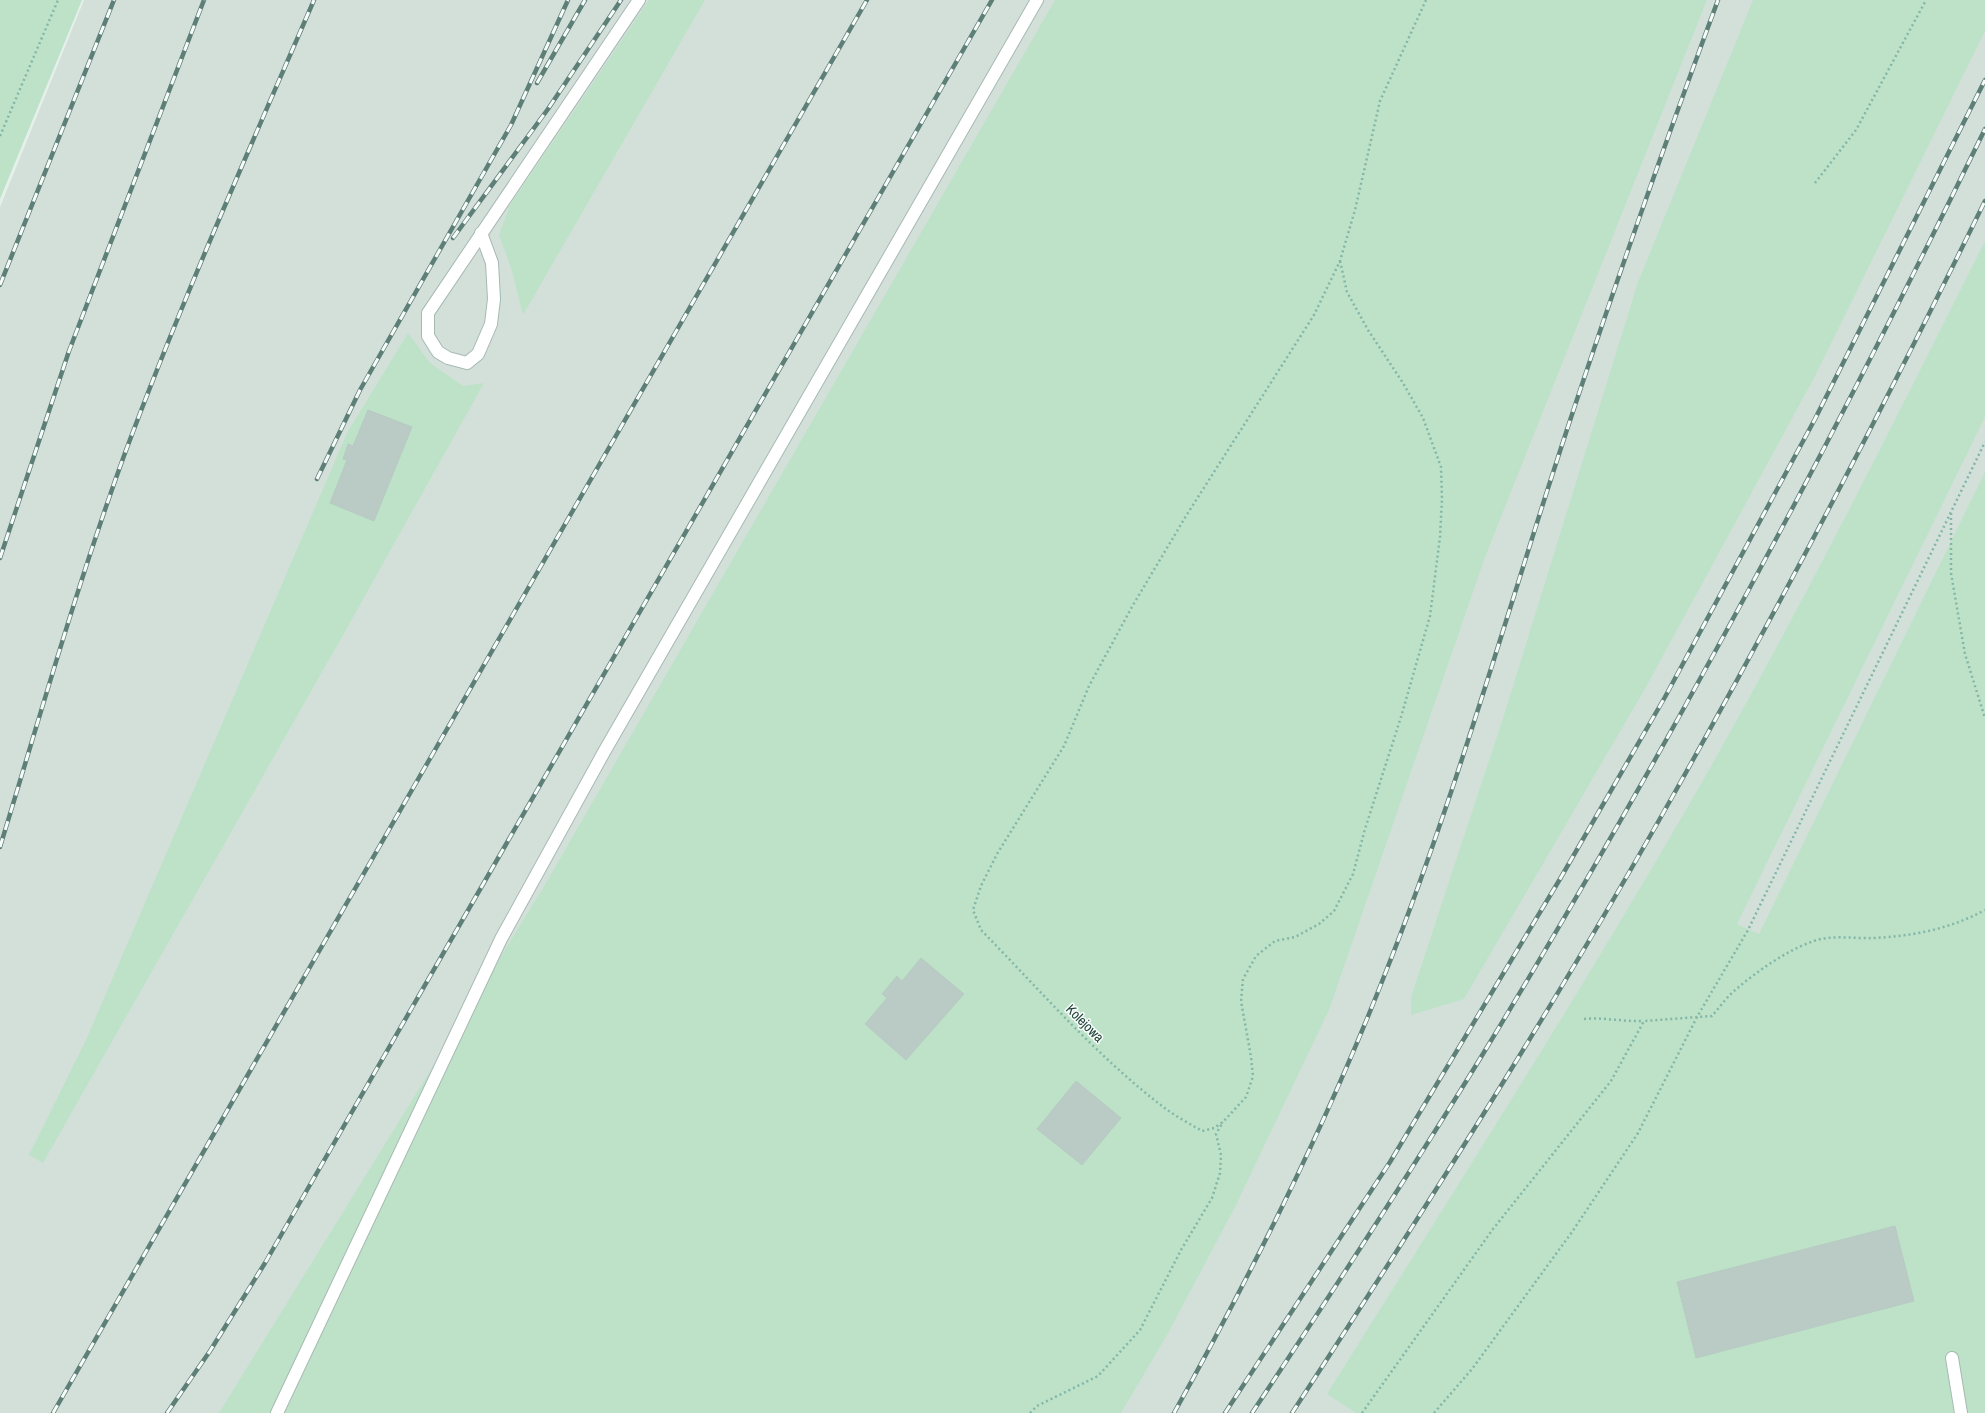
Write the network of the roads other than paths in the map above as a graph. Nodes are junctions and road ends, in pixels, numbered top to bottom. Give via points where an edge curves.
1 (639, 0) edge
2 (1037, 0) edge
3 (481, 233) junction
4 (1952, 1358) dead end
5 (277, 1413) edge
6 (1961, 1413) edge

1 - 3 lane
2 - 5 lane via 604,752 501,939
3 - 3 lane via 428,313 428,336 438,352 466,363 478,354 481,348 491,324 494,299 492,263
4 - 6 lane

